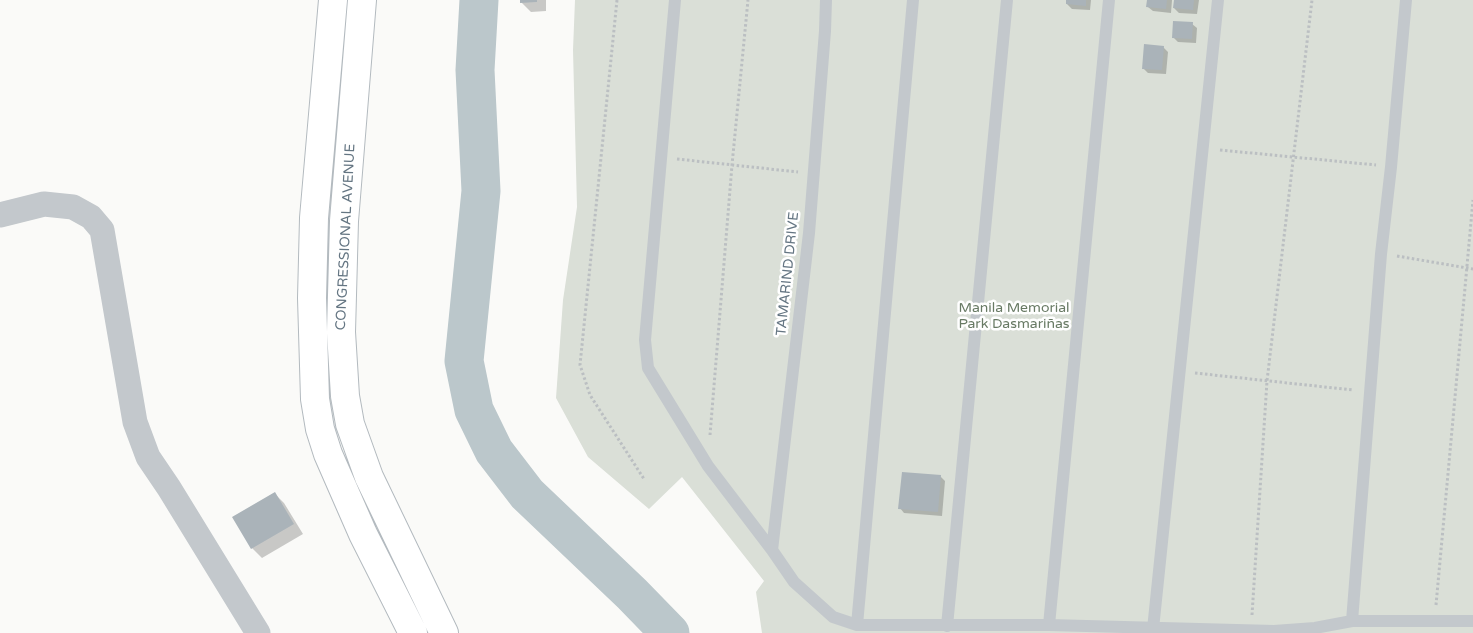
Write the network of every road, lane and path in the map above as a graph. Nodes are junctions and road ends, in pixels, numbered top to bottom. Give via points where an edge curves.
1 (333, 0) edge
2 (362, 0) edge
3 (617, 0) edge
4 (675, 0) edge
5 (748, 0) edge
6 (826, 0) edge
7 (913, 0) edge
8 (1006, 0) edge
9 (1109, 0) edge
10 (1218, 0) edge
11 (1312, 0) edge
12 (1406, 0) edge
13 (1203, 148) junction
14 (661, 157) junction
15 (1294, 157) junction
16 (732, 165) junction
17 (1391, 167) junction
18 (813, 174) junction
19 (1473, 200) edge
20 (0, 214) edge
21 (1381, 254) junction
22 (1466, 268) junction
23 (1473, 269) edge
24 (1180, 371) junction
25 (1267, 381) junction
26 (1371, 392) junction
27 (708, 466) junction
28 (644, 479) dead end
29 (772, 550) junction
30 (1434, 620) junction
31 (1352, 621) junction
32 (1473, 621) edge
33 (857, 625) junction
34 (1049, 625) junction
35 (947, 626) junction
36 (1153, 629) junction
37 (1251, 631) junction
38 (258, 633) edge
39 (413, 633) edge
40 (444, 633) edge

1 - 39 main road, CONGRESSIONAL AVENUE via 314,218 315,400 328,454 363,534
2 - 40 main road, CONGRESSIONAL AVENUE via 344,221 340,332 345,396 350,424 369,477
3 - 28 path via 580,365 590,394
4 - 14 lane
5 - 16 path
6 - 18 lane, TAMARIND DRIVE
7 - 33 lane
8 - 35 lane
9 - 34 lane
10 - 13 lane
11 - 15 path
12 - 17 lane
13 - 15 path
13 - 24 lane
14 - 16 path
14 - 27 lane via 645,340 648,368
15 - 17 path
15 - 25 path
16 - 18 path
16 - 27 path
17 - 21 lane
18 - 29 lane, TAMARIND DRIVE
19 - 22 path
20 - 38 street via 44,204 73,207 91,217 102,230 135,422 148,457
21 - 22 path
21 - 26 lane
22 - 23 path
22 - 30 path
24 - 25 path
24 - 36 lane
25 - 26 path
25 - 37 path
26 - 31 lane
27 - 29 lane
29 - 33 lane via 800,588 833,617
30 - 31 lane
30 - 32 lane
31 - 37 lane via 1315,628
33 - 35 lane
34 - 35 lane
34 - 36 lane
36 - 37 lane

